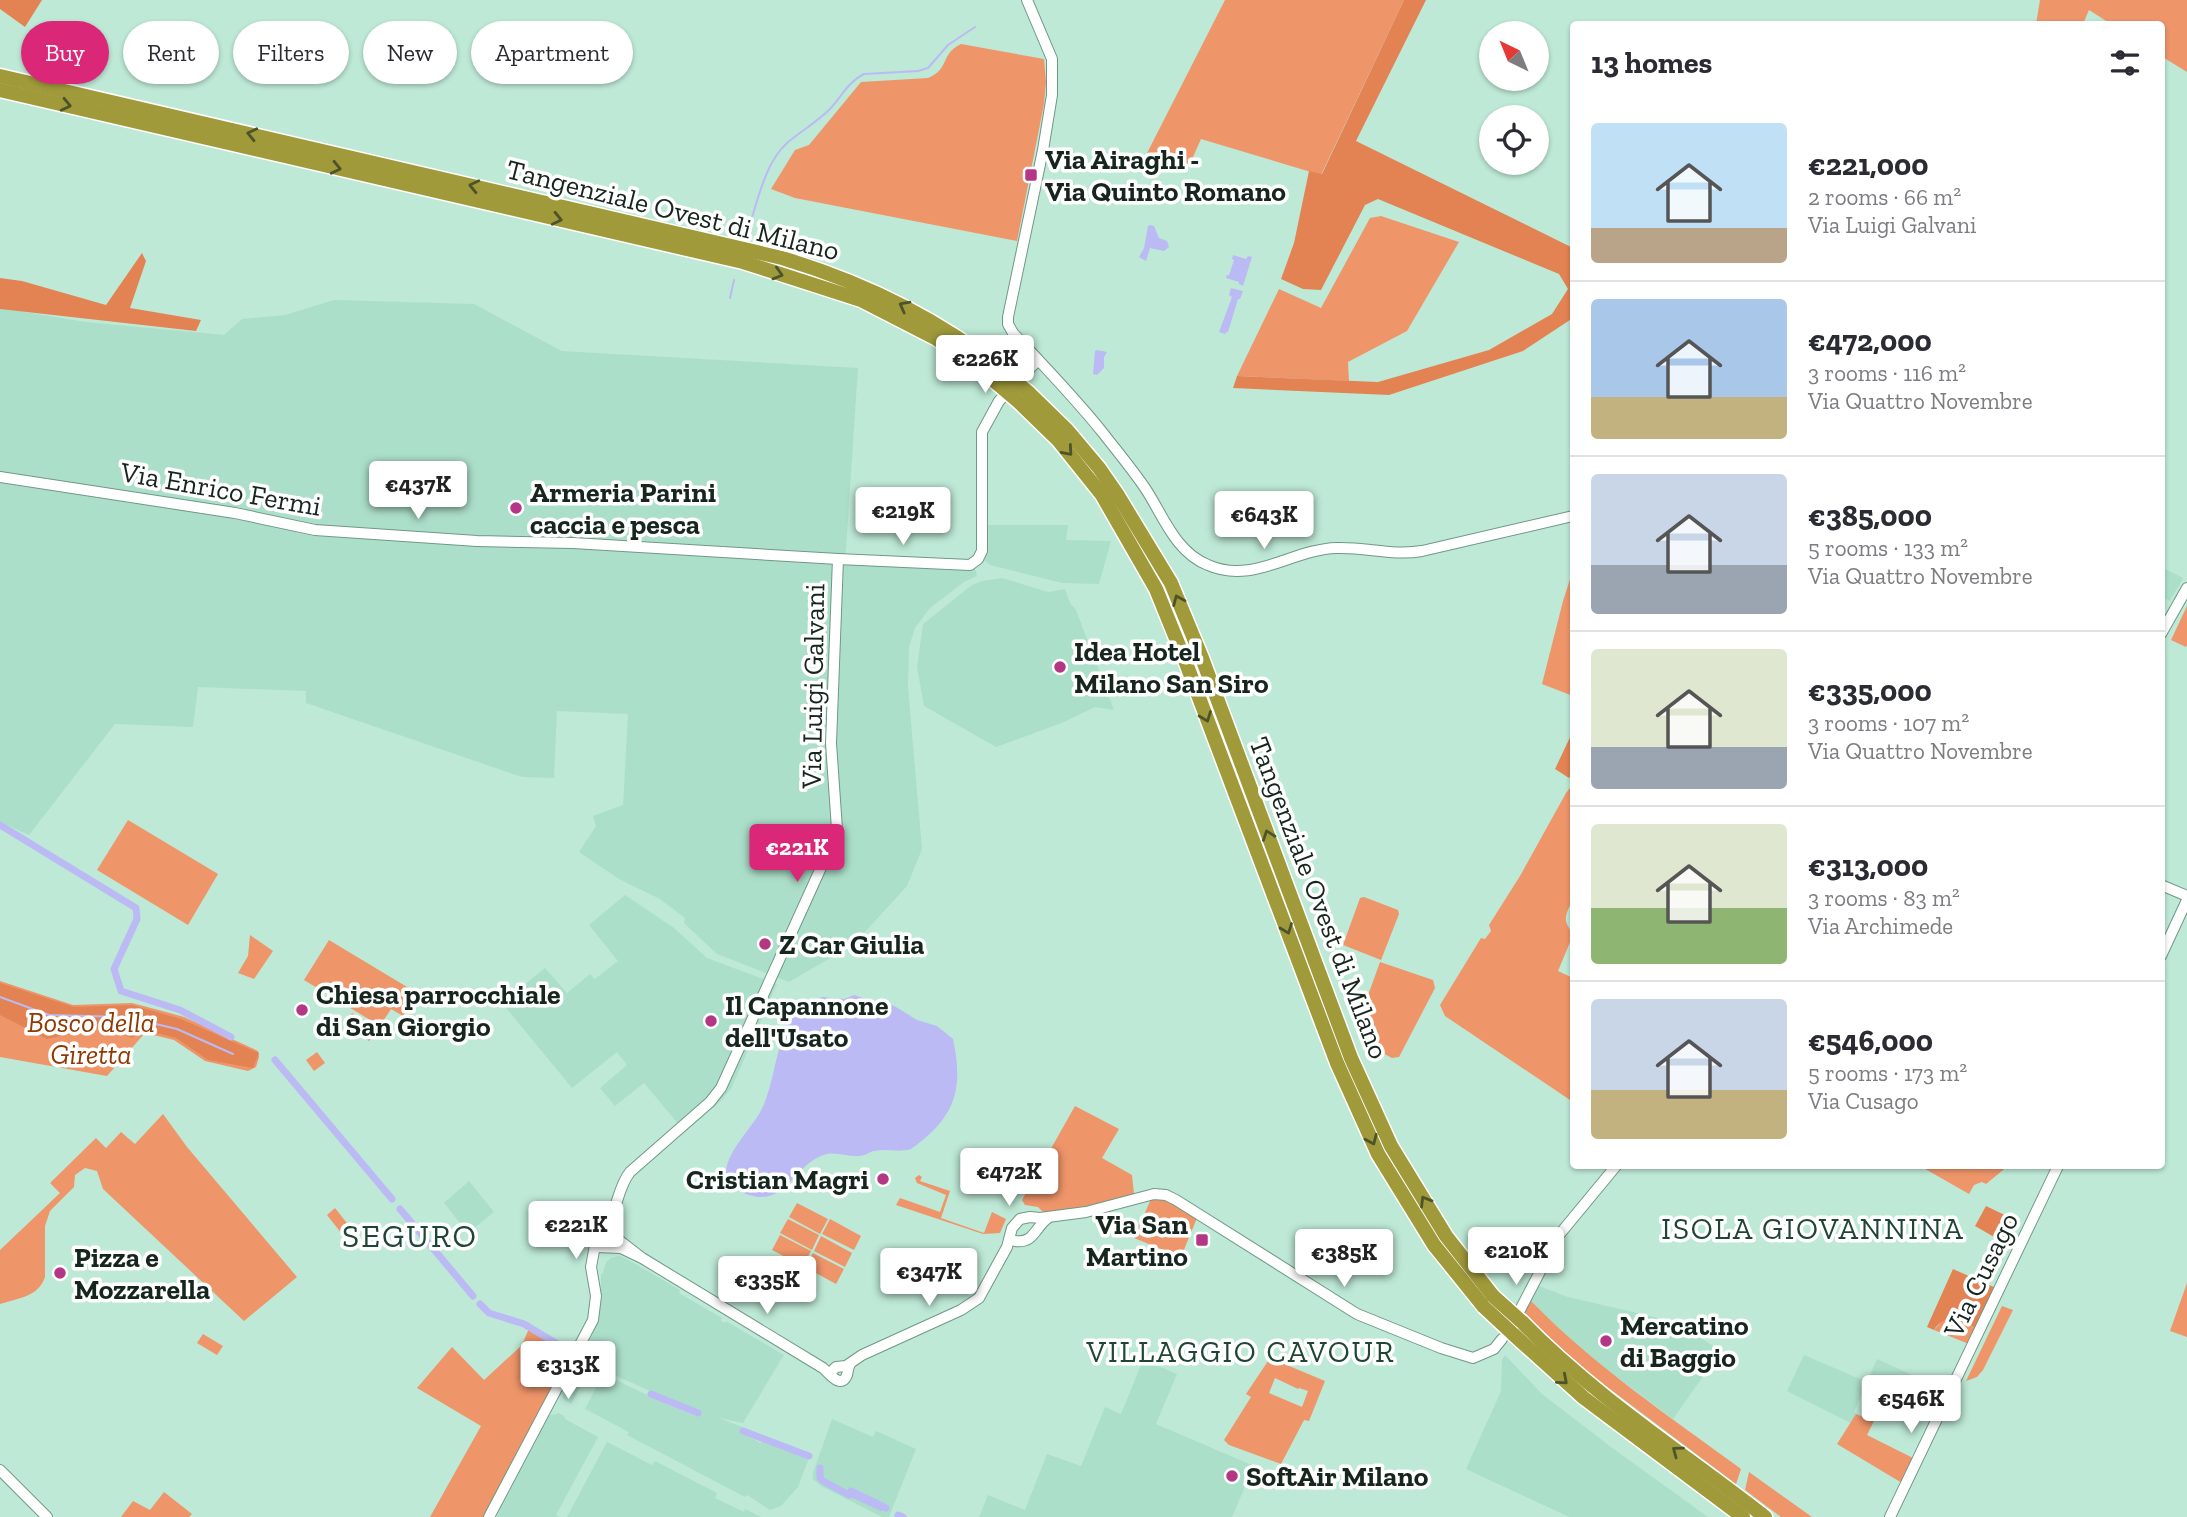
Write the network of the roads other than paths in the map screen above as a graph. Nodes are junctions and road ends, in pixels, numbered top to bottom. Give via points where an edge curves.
1 (1027, 0) edge
2 (0, 76) edge
3 (0, 90) edge
4 (1038, 359) junction
5 (998, 375) junction
6 (0, 477) edge
7 (1570, 517) edge
8 (838, 559) junction
9 (2187, 588) edge
10 (2165, 627) edge
11 (2165, 890) edge
12 (2187, 898) edge
13 (2165, 947) edge
14 (1614, 1169) edge
15 (2057, 1169) edge
16 (1036, 1221) junction
17 (610, 1231) junction
18 (1011, 1241) junction
19 (595, 1245) junction
20 (608, 1247) junction
21 (642, 1258) junction
22 (593, 1274) junction
23 (1514, 1326) junction
24 (0, 1470) edge
25 (0, 1479) edge
26 (1736, 1504) edge
27 (38, 1517) edge
28 (47, 1517) edge
29 (489, 1517) edge
30 (1765, 1517) edge
31 (1890, 1517) edge

1 - 4 street via 1052,59 1052,95 1008,324
5 -> 2 highway, Tangenziale Ovest di Milano via 958,338 904,306 792,261
3 -> 5 highway, Tangenziale Ovest di Milano via 743,262 861,300
4 - 7 street via 1101,430 1145,488 1175,538 1209,566 1255,570 1337,548 1401,554
4 - 8 street, Via Enrico Fermi via 999,401 982,432 978,559 970,565
5 - 23 highway, Tangenziale Ovest di Milano, bridge via 1067,430 1117,494 1171,583 1351,1058 1391,1146 1489,1302
6 - 8 street, Via Enrico Fermi via 315,530
8 - 17 street, Via Luigi Galvani via 831,734 836,834 721,1088 632,1170
9 - 10 street
11 - 12 street
12 - 13 street
14 - 23 street via 1559,1235
15 - 31 street, Via Cusago
16 - 18 street via 1037,1232 1030,1239
16 - 18 street via 1020,1219 1012,1228
16 - 23 street via 1166,1195 1357,1314 1465,1356 1473,1358 1494,1349
17 - 19 street via 593,1232
17 - 20 street via 613,1242
17 - 21 street
18 - 21 street via 979,1298 970,1305 838,1369
19 - 20 street
19 - 22 street
20 - 21 street
20 - 22 street via 597,1258
22 - 29 street via 593,1320
23 - 26 highway, Tangenziale Ovest di Milano
24 - 28 street
25 - 27 street
26 - 30 highway, Tangenziale Ovest di Milano

